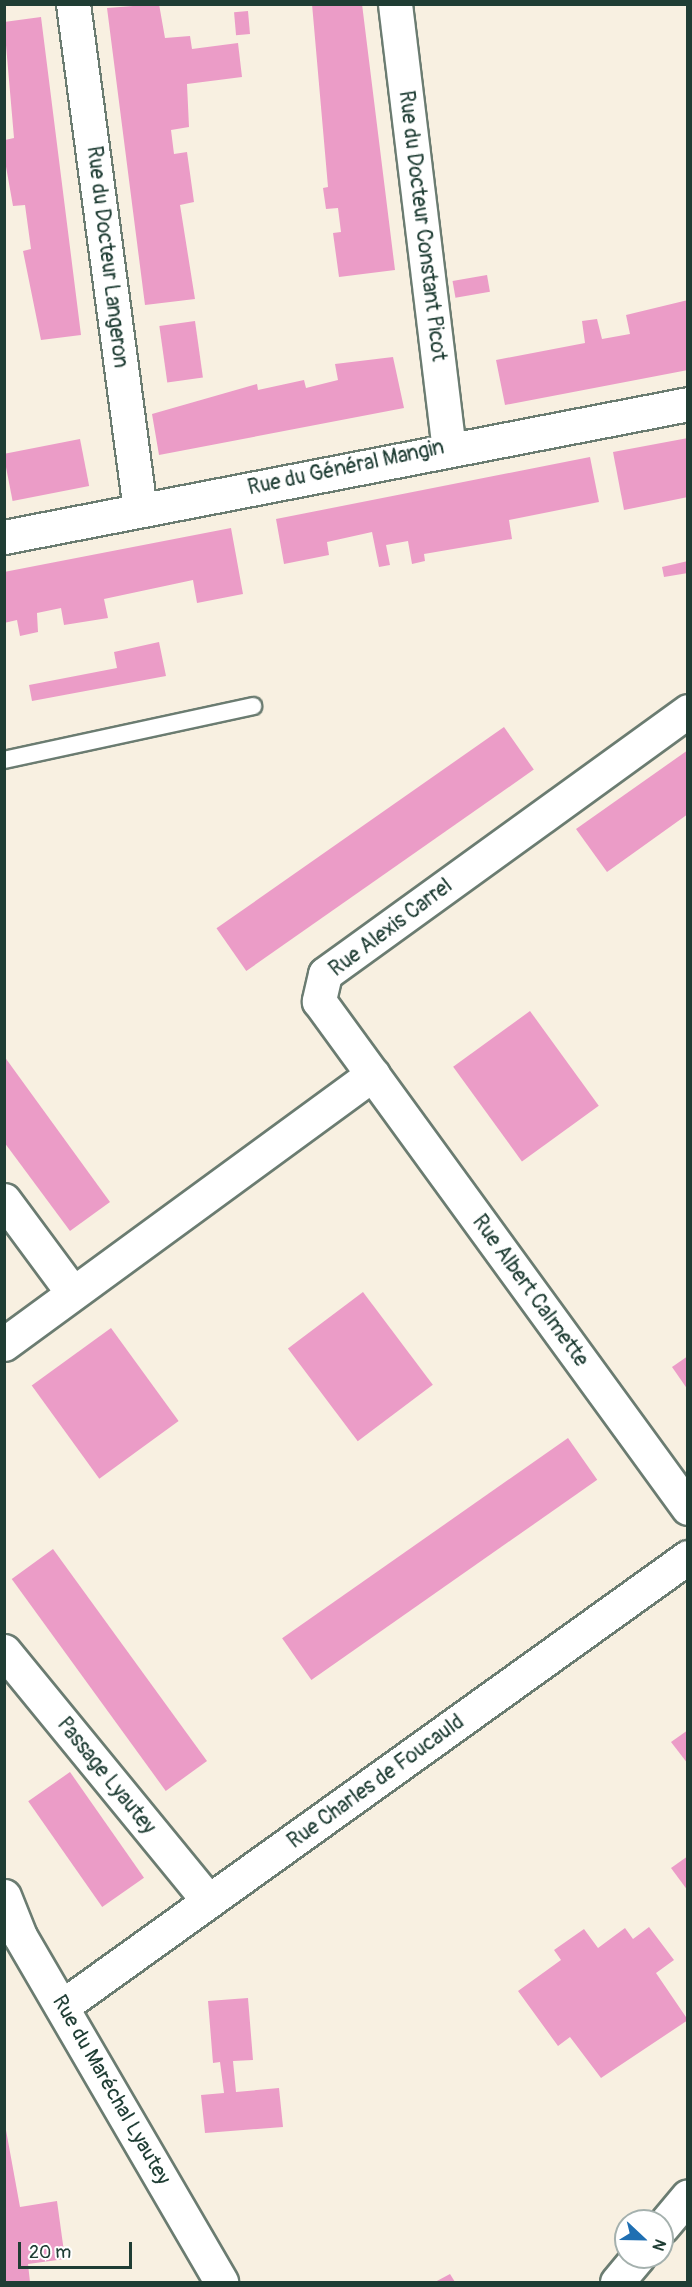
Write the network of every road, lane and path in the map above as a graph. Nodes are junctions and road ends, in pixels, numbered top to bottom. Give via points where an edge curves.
1 (73, 4) edge
2 (395, 4) edge
3 (687, 404) edge
4 (449, 447) junction
5 (140, 510) junction
6 (4, 537) edge
7 (253, 706) dead end
8 (687, 711) edge
9 (4, 760) edge
10 (373, 1074) junction
11 (4, 1200) edge
12 (72, 1292) junction
13 (4, 1344) edge
14 (687, 1508) edge
15 (687, 1557) edge
16 (4, 1651) edge
17 (208, 1900) junction
18 (6, 1909) edge
19 (64, 2005) junction
20 (687, 2196) edge
21 (674, 2212) edge
22 (628, 2269) edge
23 (221, 2283) edge
24 (617, 2283) edge

1 - 5 street, Rue du Docteur Langeron
2 - 4 street, Rue du Docteur Constant Picot
3 - 4 street, Rue du Général Mangin
4 - 5 street, Rue du Général Mangin
5 - 6 street, Rue du Général Mangin
7 - 9 lane
8 - 10 street, Rue Alexis Carrel via 325,974 319,1001
10 - 12 street
10 - 14 street, Rue Albert Calmette
11 - 12 street
12 - 13 street
15 - 17 street, Rue Charles de Foucauld
16 - 17 street, Passage Lyautey
17 - 19 street, Rue Charles de Foucauld
18 - 19 street, Rue du Maréchal Lyautey
19 - 23 street, Rue du Maréchal Lyautey
20 - 21 street
22 - 24 street

